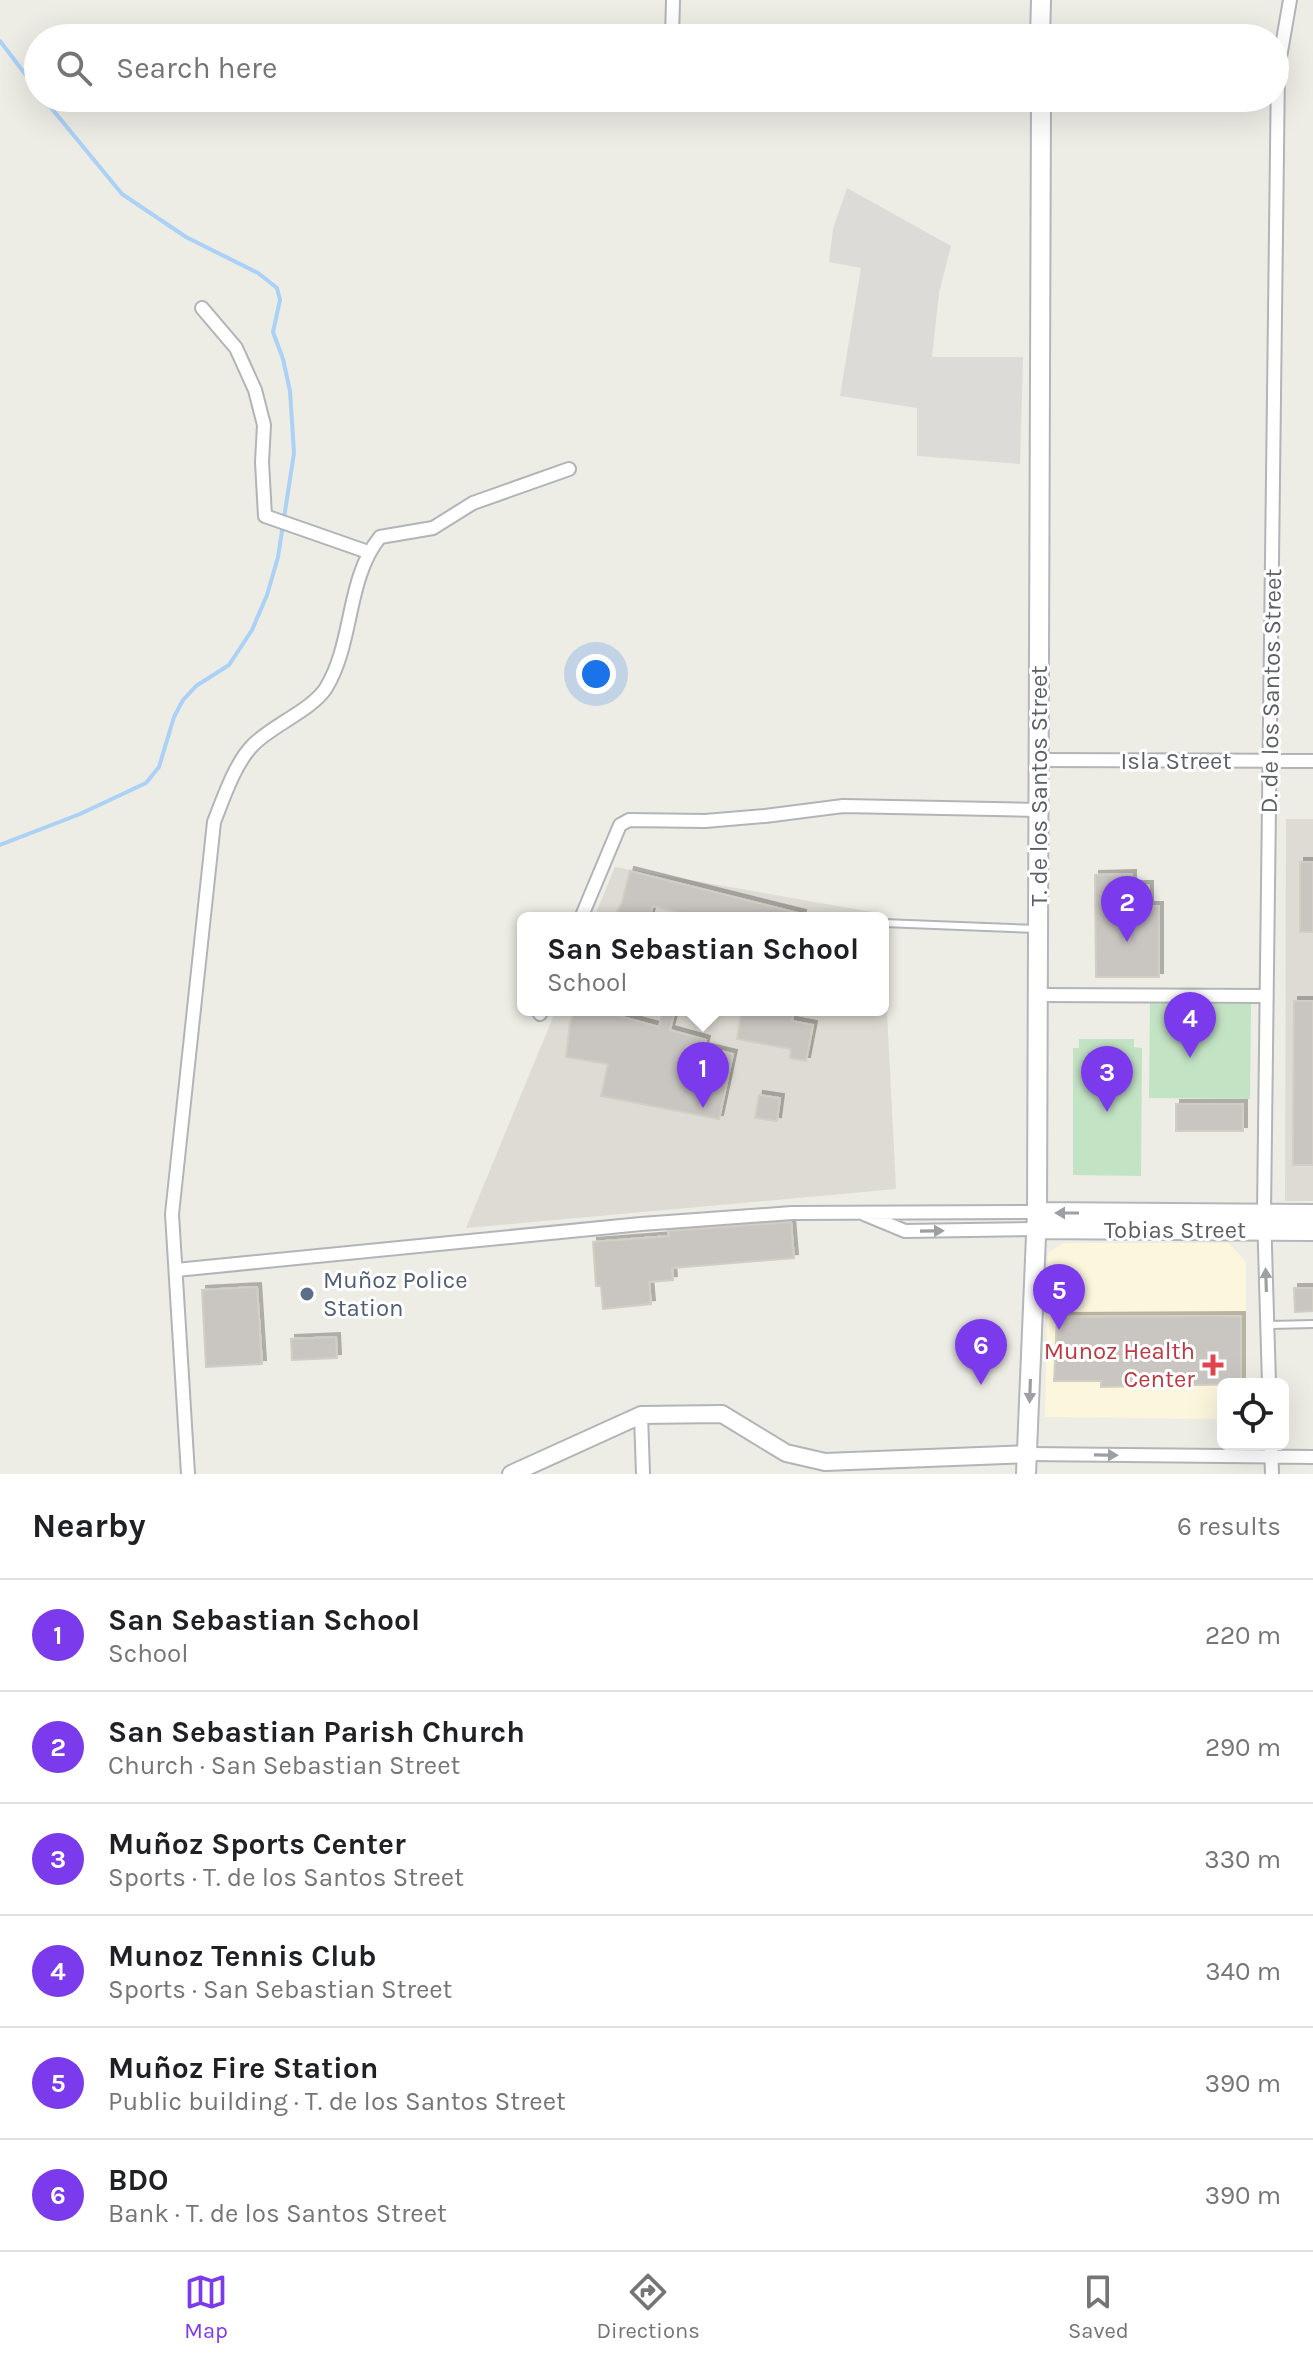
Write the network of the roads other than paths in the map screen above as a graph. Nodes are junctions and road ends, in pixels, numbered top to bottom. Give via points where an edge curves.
1 (673, 0) edge
2 (1041, 0) edge
3 (1290, 0) edge
4 (672, 24) edge
5 (1040, 24) edge
6 (1286, 24) edge
7 (1041, 112) edge
8 (1278, 112) edge
9 (202, 308) dead end
10 (569, 469) dead end
11 (368, 552) junction
12 (1039, 760) junction
13 (1271, 761) junction
14 (1313, 761) edge
15 (1039, 810) junction
16 (584, 912) edge
17 (889, 923) edge
18 (1039, 929) junction
19 (1038, 995) junction
20 (1266, 996) junction
21 (858, 1212) junction
22 (1313, 1214) edge
23 (1037, 1221) junction
24 (1264, 1222) junction
25 (1313, 1231) edge
26 (176, 1270) junction
27 (1313, 1324) edge
28 (1267, 1325) junction
29 (1269, 1378) edge
30 (641, 1415) junction
31 (1271, 1450) edge
32 (1028, 1454) junction
33 (1313, 1457) edge
34 (643, 1473) edge
35 (188, 1474) edge
36 (512, 1474) edge
37 (1026, 1474) edge
38 (1272, 1474) edge

1 - 4 street
2 - 5 main road
3 - 6 street, D. de los Santos Street
7 - 12 main road, T. de los Santos Street
8 - 13 street, D. de los Santos Street
9 - 11 street via 236,348 255,390 264,425 265,516
10 - 11 street via 473,503 433,528 380,537
11 - 26 street via 325,690 252,745 214,822 172,1214
12 - 13 street, Isla Street
12 - 15 main road, T. de los Santos Street
13 - 14 street, Isla Street
13 - 20 street, D. de los Santos Street
15 - 16 street via 843,806 705,821 626,820
15 - 18 main road, T. de los Santos Street
17 - 18 lane
18 - 19 main road, T. de los Santos Street
19 - 20 street
19 - 23 main road, T. de los Santos Street
20 - 24 street, D. de los Santos Street
21 - 23 street
21 -> 23 street via 905,1231
21 - 26 street via 641,1224
22 - 24 main road, Tobias Street
23 - 24 main road, Tobias Street
23 -> 32 main road, T. de los Santos Street
24 - 25 main road, Tobias Street
28 -> 24 street, D. de los Santos Street
26 - 35 street
27 - 28 lane
28 - 29 street, D. de los Santos Street
30 - 32 street via 722,1414 786,1453 825,1462
30 - 34 street
30 - 36 street
32 -> 31 street
31 - 33 street
31 - 38 street
32 - 37 main road, T. de los Santos Street

